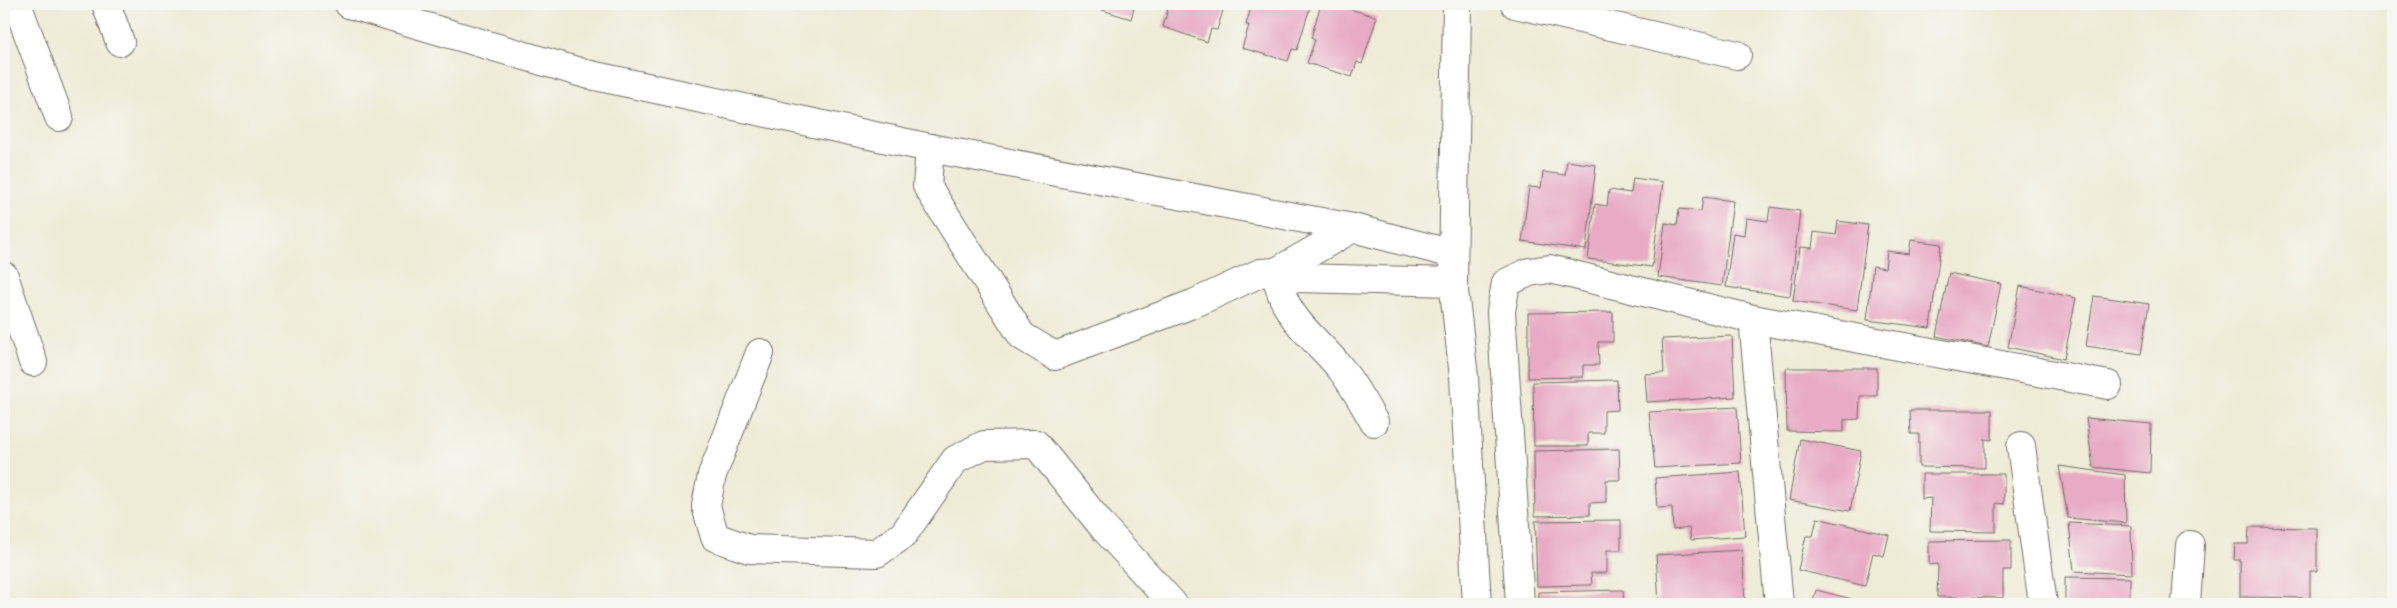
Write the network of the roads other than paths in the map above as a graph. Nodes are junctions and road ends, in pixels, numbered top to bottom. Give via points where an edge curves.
1 (14, 4) edge
2 (106, 4) edge
3 (349, 4) edge
4 (1457, 4) edge
5 (1515, 4) edge
6 (120, 42) dead end
7 (1737, 55) dead end
8 (59, 117) dead end
9 (930, 148) junction
10 (1353, 228) junction
11 (1453, 254) junction
12 (1276, 272) junction
13 (4, 276) edge
14 (1454, 282) junction
15 (1753, 319) junction
16 (760, 354) dead end
17 (33, 362) dead end
18 (2108, 385) dead end
19 (1374, 422) dead end
20 (2021, 446) dead end
21 (2190, 545) dead end
22 (1173, 604) edge
23 (1477, 604) edge
24 (1520, 604) edge
25 (1779, 604) edge
26 (2043, 604) edge
27 (2186, 604) edge

1 - 8 street via 17,4
2 - 6 street
3 - 9 street via 586,74
4 - 11 street
5 - 7 street
9 - 10 street
9 - 12 street via 927,186 1022,336 1055,356 1195,304 1260,273
10 - 11 street
10 - 12 street
11 - 14 street
12 - 14 street via 1298,278
12 - 19 street via 1289,311 1341,369
13 - 17 street
14 - 23 street via 1464,377
15 - 18 street
15 - 24 street via 1550,269 1529,272 1506,283 1502,311
15 - 25 street
16 - 22 street via 712,476 706,506 715,537 749,550 876,553 903,535 955,460 984,445 1036,444 1103,527
20 - 26 street
21 - 27 street

